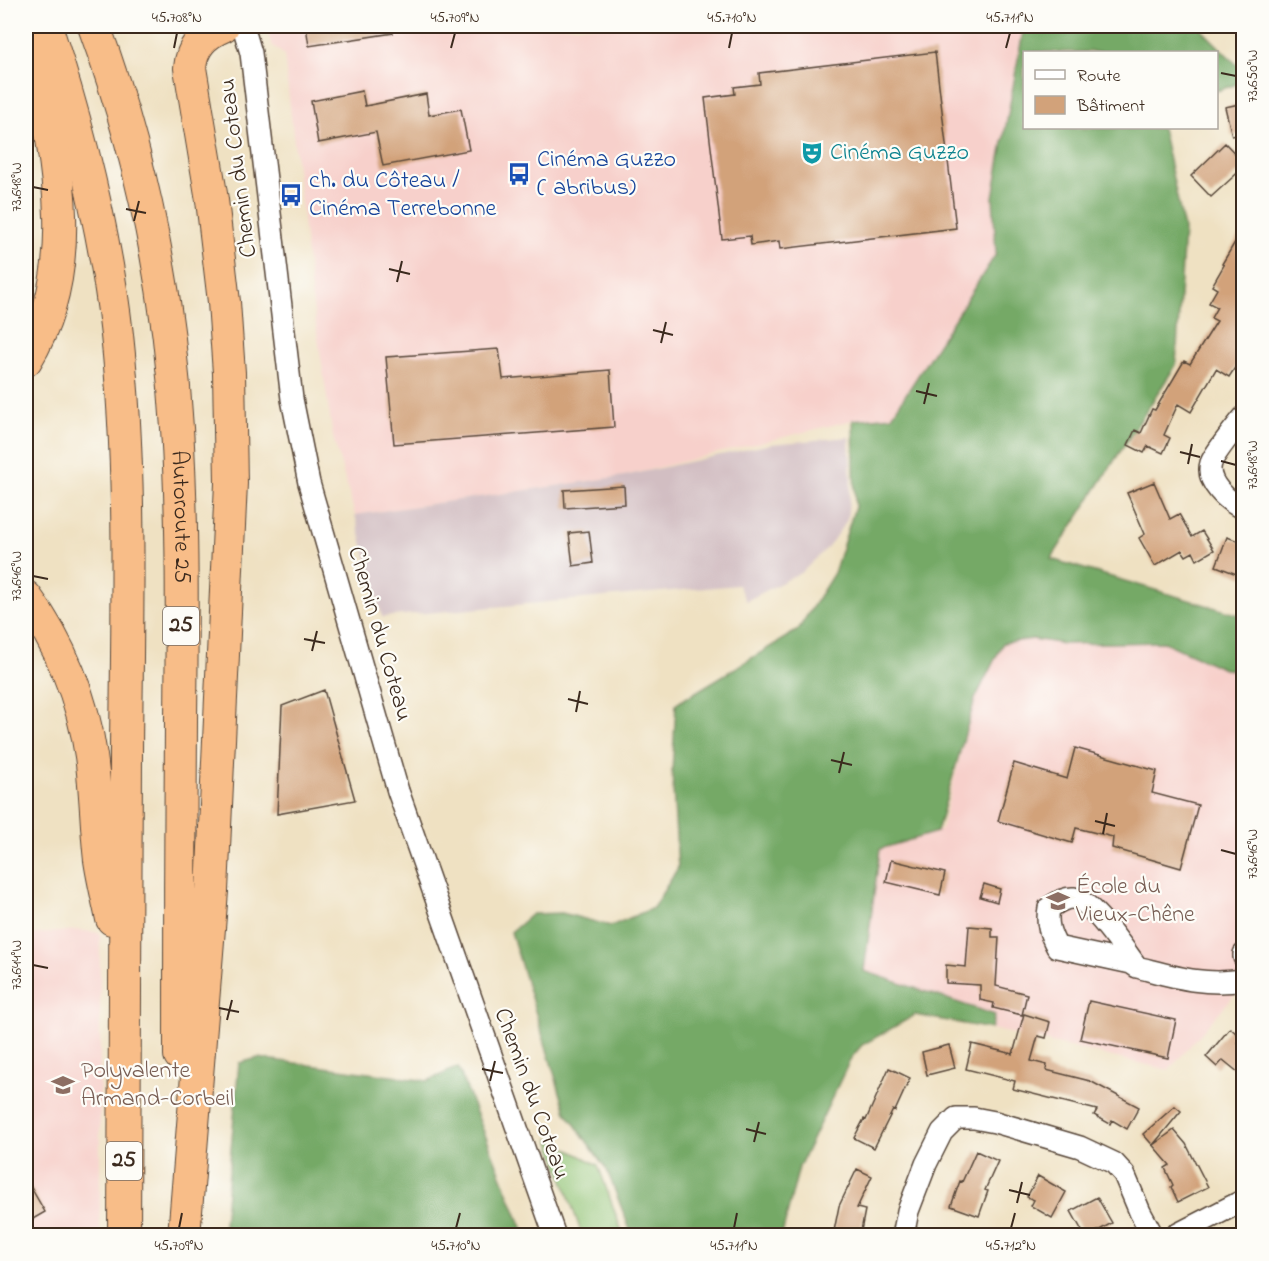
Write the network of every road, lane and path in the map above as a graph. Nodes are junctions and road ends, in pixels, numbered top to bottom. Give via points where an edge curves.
1 (30, 26) edge
2 (46, 26) edge
3 (94, 26) edge
4 (223, 26) edge
5 (243, 26) edge
6 (26, 360) edge
7 (1244, 417) edge
8 (1244, 509) edge
9 (26, 597) edge
10 (1137, 967) dead end
11 (1244, 980) edge
12 (125, 984) junction
13 (1244, 1200) edge
14 (124, 1236) edge
15 (182, 1236) edge
16 (555, 1236) edge
17 (903, 1236) edge
18 (1153, 1236) edge
19 (1174, 1236) edge

1 - 6 highway via 56,162 60,238 52,300
2 - 12 highway, 25 via 93,188 120,369 126,540
3 - 15 highway, Autoroute 25 / 25 via 125,119 148,214 162,290 177,427 181,524
4 - 15 highway via 199,42 190,68 224,302 231,483 212,891
5 - 16 street, Chemin du Coteau via 251,53 292,399 309,483 398,791
7 - 8 street via 1211,462 1211,474 1220,491
9 - 12 highway via 60,653 84,724 94,782 100,862
10 - 11 street via 1192,981
12 - 14 highway, 25
13 - 19 street
17 - 18 street via 908,1211 942,1132 956,1118 974,1118 1080,1147 1114,1163 1124,1174

